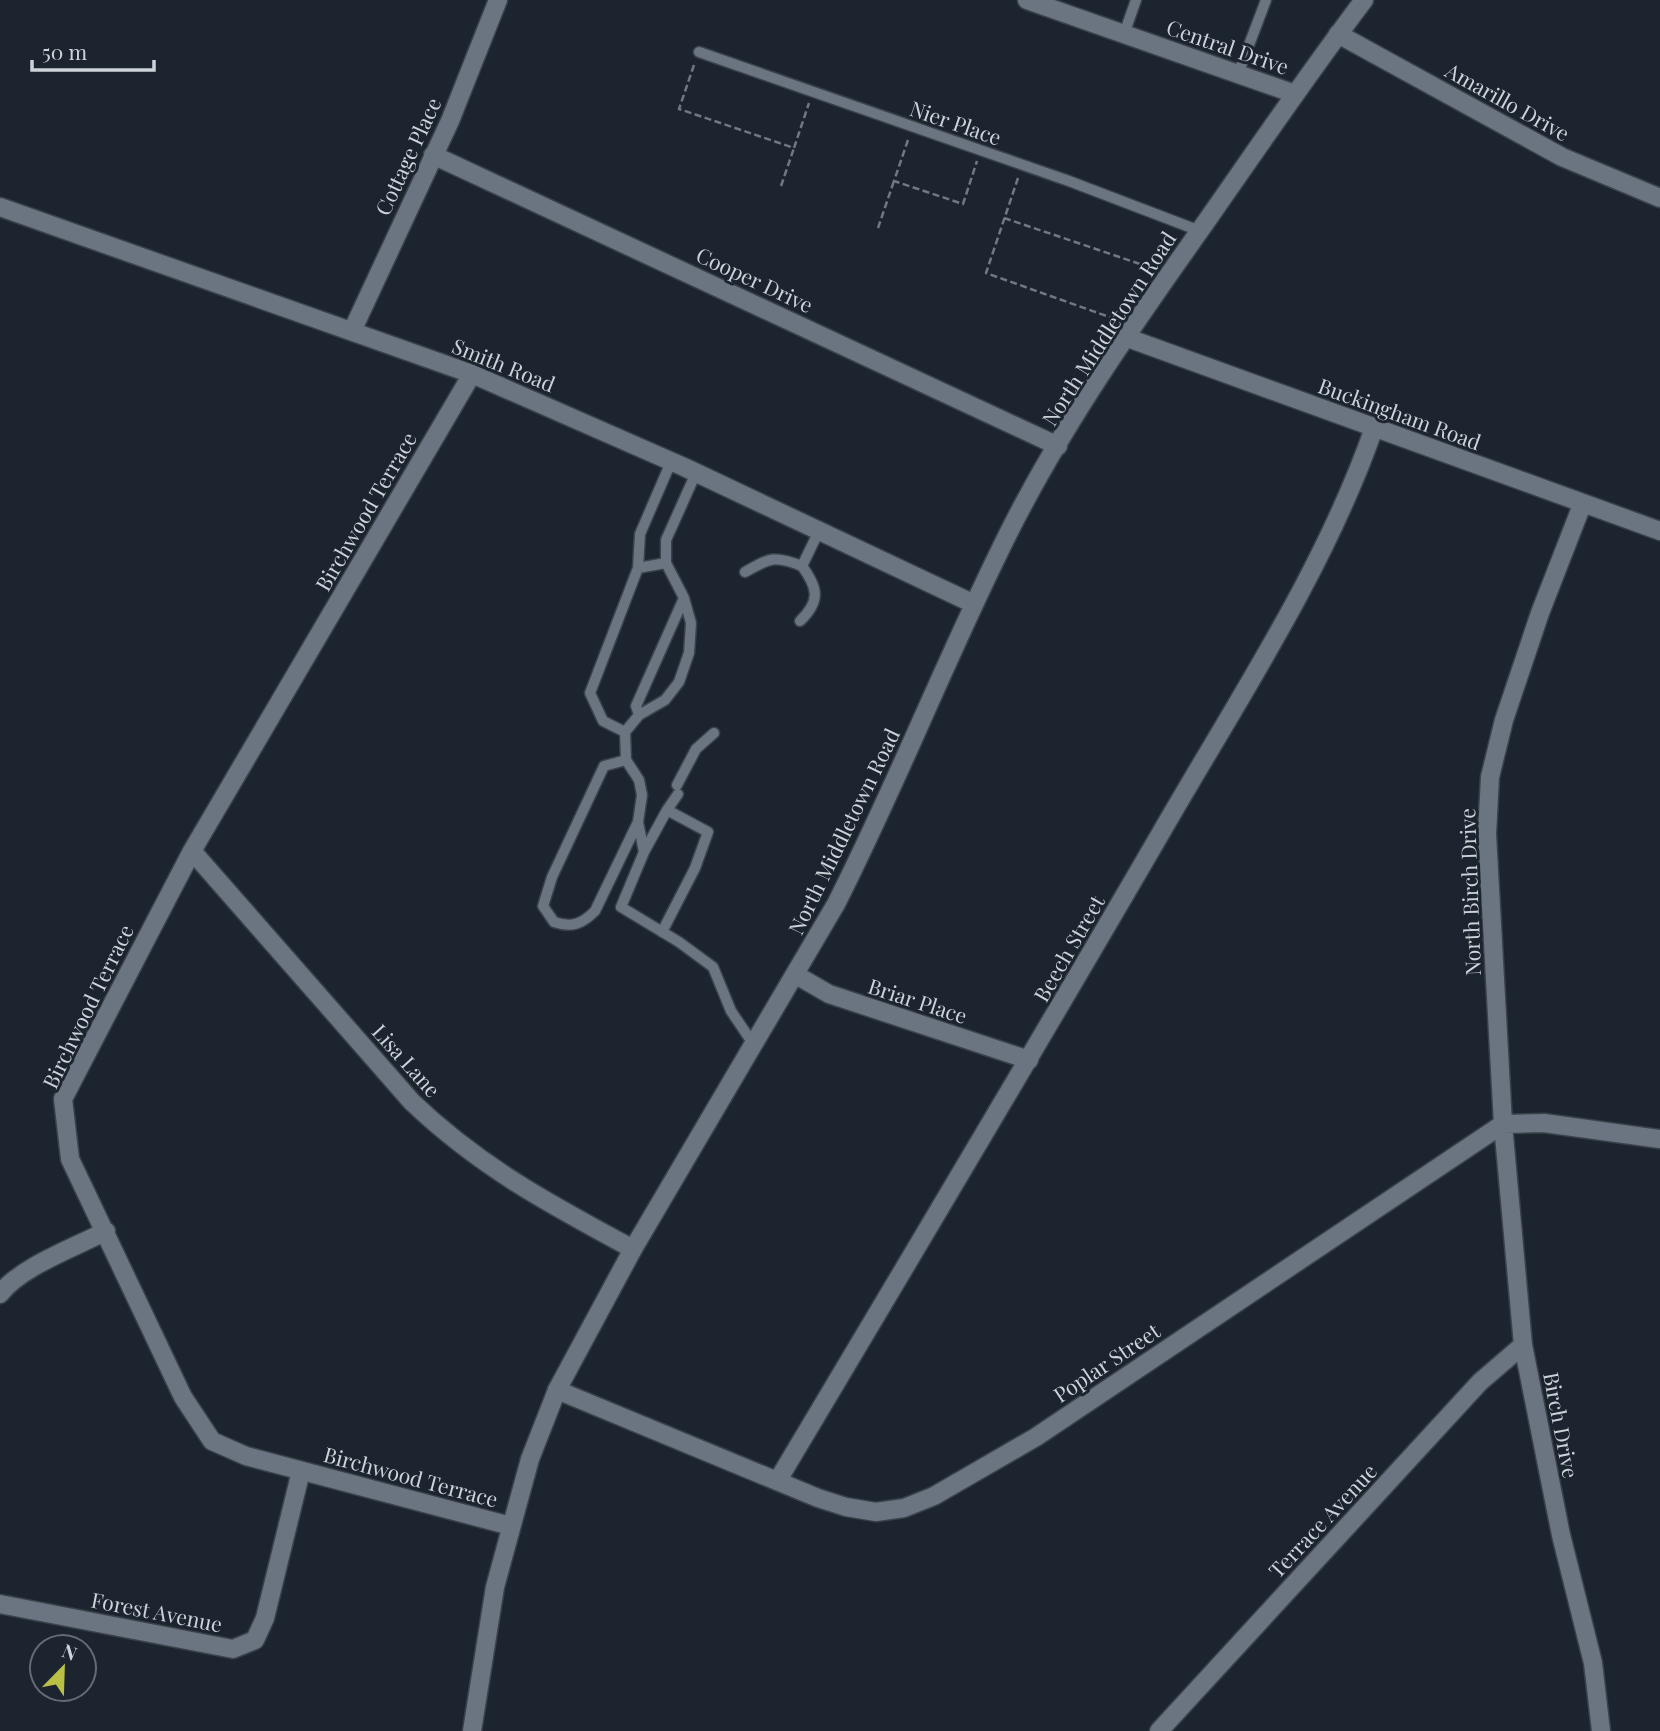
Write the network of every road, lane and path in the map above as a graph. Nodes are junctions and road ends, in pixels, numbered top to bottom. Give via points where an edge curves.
1 (498, 0) edge
2 (1027, 0) edge
3 (1136, 0) edge
4 (1266, 0) edge
5 (1364, 0) edge
6 (1124, 34) junction
7 (1338, 34) junction
8 (699, 52) joint
9 (1238, 74) junction
10 (813, 92) junction
11 (1295, 94) junction
12 (913, 127) junction
13 (794, 148) junction
14 (433, 155) junction
15 (977, 161) dead end
16 (1022, 165) junction
17 (894, 181) junction
18 (781, 186) dead end
19 (1660, 198) edge
20 (0, 207) edge
21 (1004, 218) junction
22 (878, 228) dead end
23 (1199, 231) junction
24 (1149, 267) dead end
25 (1115, 319) dead end
26 (353, 329) junction
27 (1125, 337) junction
28 (472, 374) junction
29 (1374, 428) junction
30 (1058, 446) junction
31 (671, 462) junction
32 (696, 473) junction
33 (1582, 505) junction
34 (819, 531) junction
35 (1660, 531) edge
36 (666, 563) junction
37 (802, 566) junction
38 (638, 568) junction
39 (745, 572) dead end
40 (684, 598) junction
41 (974, 604) junction
42 (800, 621) dead end
43 (639, 715) junction
44 (625, 732) junction
45 (714, 733) dead end
46 (626, 760) junction
47 (667, 810) junction
48 (638, 822) junction
49 (192, 851) junction
50 (644, 852) junction
51 (662, 932) junction
52 (796, 975) junction
53 (754, 1045) junction
54 (1029, 1060) junction
55 (1503, 1124) junction
56 (1660, 1139) edge
57 (106, 1231) junction
58 (633, 1249) junction
59 (0, 1294) edge
60 (1523, 1345) junction
61 (557, 1390) junction
62 (301, 1471) junction
63 (778, 1480) junction
64 (511, 1526) junction
65 (0, 1604) edge
66 (472, 1731) edge
67 (1159, 1731) edge
68 (1601, 1731) edge

1 - 14 street, Cottage Place
2 - 6 street, Central Drive
3 - 6 lane
4 - 9 lane
5 - 7 street, North Middletown Road
6 - 9 street, Central Drive
7 - 11 street, North Middletown Road
7 - 19 street, Amarillo Drive via 1562,157
8 - 10 lane, Nier Place
8 - 13 path via 679,109
9 - 11 street, Central Drive
10 - 12 lane, Nier Place
10 - 13 path
11 - 23 street, North Middletown Road
12 - 16 lane, Nier Place
12 - 17 path
13 - 18 path
14 - 26 street, Cottage Place
14 - 30 street, Cooper Drive
15 - 17 path via 963,204
16 - 21 path
16 - 23 lane, Nier Place
17 - 22 path
20 - 26 street, Smith Road
21 - 24 path
21 - 25 path via 985,273 988,276
23 - 27 street, North Middletown Road
26 - 28 street, Smith Road
27 - 29 street, Buckingham Road
27 - 30 street, North Middletown Road
28 - 31 street, Smith Road
28 - 49 street, Birchwood Terrace
29 - 33 street, Buckingham Road
29 - 54 street, Beech Street via 1316,565
30 - 41 street, North Middletown Road
31 - 32 street, Smith Road
31 - 38 lane via 640,534
32 - 34 street, Smith Road
32 - 36 lane via 666,540
33 - 35 street, Buckingham Road
33 - 55 street, North Birch Drive via 1532,636 1490,777 1487,834
34 - 37 lane
34 - 41 street, Smith Road
36 - 38 lane
36 - 40 lane
37 - 39 lane via 771,558
37 - 42 lane via 814,583 817,599
38 - 44 lane via 590,694 603,722
40 - 43 lane via 636,706
40 - 43 lane via 691,623 689,653 679,682 666,700
41 - 52 street, North Middletown Road via 870,837
43 - 44 lane
44 - 46 lane
45 - 47 lane via 696,749
46 - 48 lane via 639,780 642,795
46 - 48 lane via 604,766 552,877 543,906 554,922 574,925 595,911
47 - 50 lane
47 - 51 lane via 708,832
48 - 50 lane
49 - 57 street, Birchwood Terrace via 63,1099 71,1159
49 - 58 street, Lisa Lane via 412,1102 452,1140 499,1174
50 - 51 lane via 621,908
51 - 53 lane via 713,967 731,1011
52 - 53 street, North Middletown Road
52 - 54 street, Briar Place via 829,994
53 - 58 street, North Middletown Road
54 - 63 street, Beech Street
55 - 56 street via 1556,1124
55 - 60 street, Birch Drive
55 - 63 street, Poplar Street via 1036,1437 934,1496 904,1508 876,1512 846,1507
57 - 59 street via 30,1271
57 - 62 street, Birchwood Terrace via 183,1397 212,1441
58 - 61 street, North Middletown Road
60 - 67 street, Terrace Avenue via 1480,1382
60 - 68 street, Birch Drive via 1561,1535 1593,1663
61 - 63 street, Poplar Street
61 - 64 street, North Middletown Road
62 - 64 street, Birchwood Terrace
62 - 65 street, Forest Avenue via 265,1618 255,1640 233,1649
64 - 66 street, North Middletown Road via 484,1646

